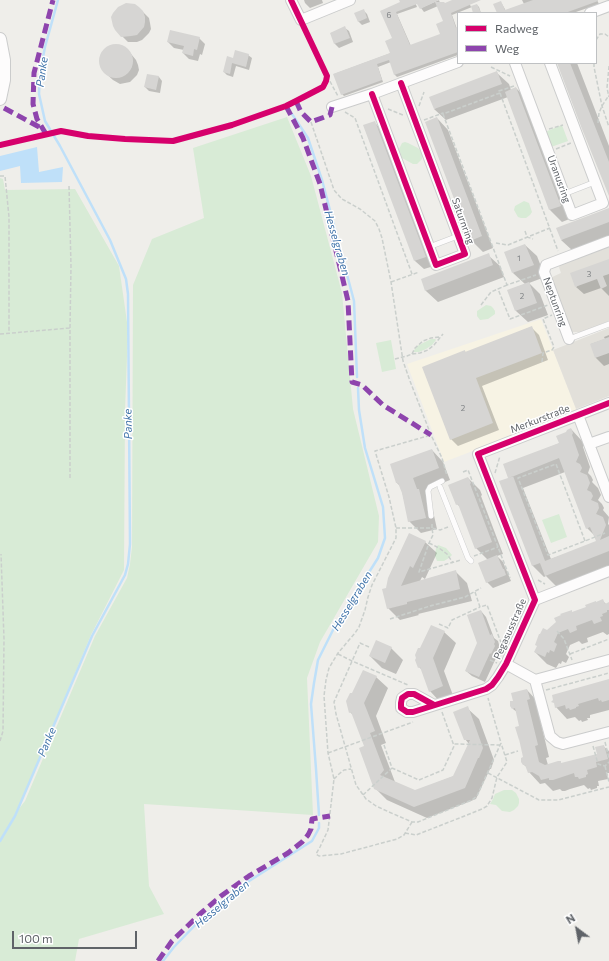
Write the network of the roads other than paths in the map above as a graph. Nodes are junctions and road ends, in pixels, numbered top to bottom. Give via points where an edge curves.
1 (291, 0) edge
2 (350, 0) edge
3 (609, 6) edge
4 (593, 12) edge
5 (0, 39) edge
6 (457, 62) edge
7 (515, 64) edge
8 (550, 64) edge
9 (401, 83) junction
10 (372, 94) junction
11 (0, 99) edge
12 (336, 106) road end
13 (595, 182) junction
14 (564, 194) junction
15 (458, 236) junction
16 (609, 240) edge
17 (429, 247) junction
18 (609, 324) edge
19 (569, 339) joint
20 (609, 403) edge
21 (578, 415) junction
22 (609, 436) edge
23 (589, 444) junction
24 (478, 454) joint
25 (442, 481) dead end
26 (440, 487) dead end
27 (609, 497) edge
28 (431, 516) road end
29 (470, 559) road end
30 (609, 571) edge
31 (535, 600) junction
32 (609, 660) edge
33 (506, 664) junction
34 (535, 680) junction
35 (437, 708) road end
36 (606, 733) edge

1 - 2 street via 301,20
3 - 4 street
5 - 11 street via 4,60 4,80
6 - 9 street
7 - 14 street, Uranusring
8 - 13 street, Uranusring
9 - 10 street
9 - 15 street, Saturnring
10 - 12 street
10 - 17 street, Saturnring
13 - 14 lane
13 - 14 street, Uranusring via 603,203 572,214
15 - 17 lane
15 - 17 street, Saturnring via 465,254 436,265
16 - 19 street, Neptunring via 546,265 544,272
18 - 19 lane, Neptunring
20 - 21 street, Merkurstraße
21 - 23 street
21 - 24 street, Merkurstraße
22 - 23 street
23 - 27 street
24 - 31 street, Pegasusstraße
25 - 28 lane via 430,487 428,491
26 - 29 lane
30 - 31 street
31 - 33 street, Pegasusstraße
32 - 34 street
33 - 34 street
33 - 35 street, Pegasusstraße via 492,685
34 - 36 street via 550,736 557,742 563,744

